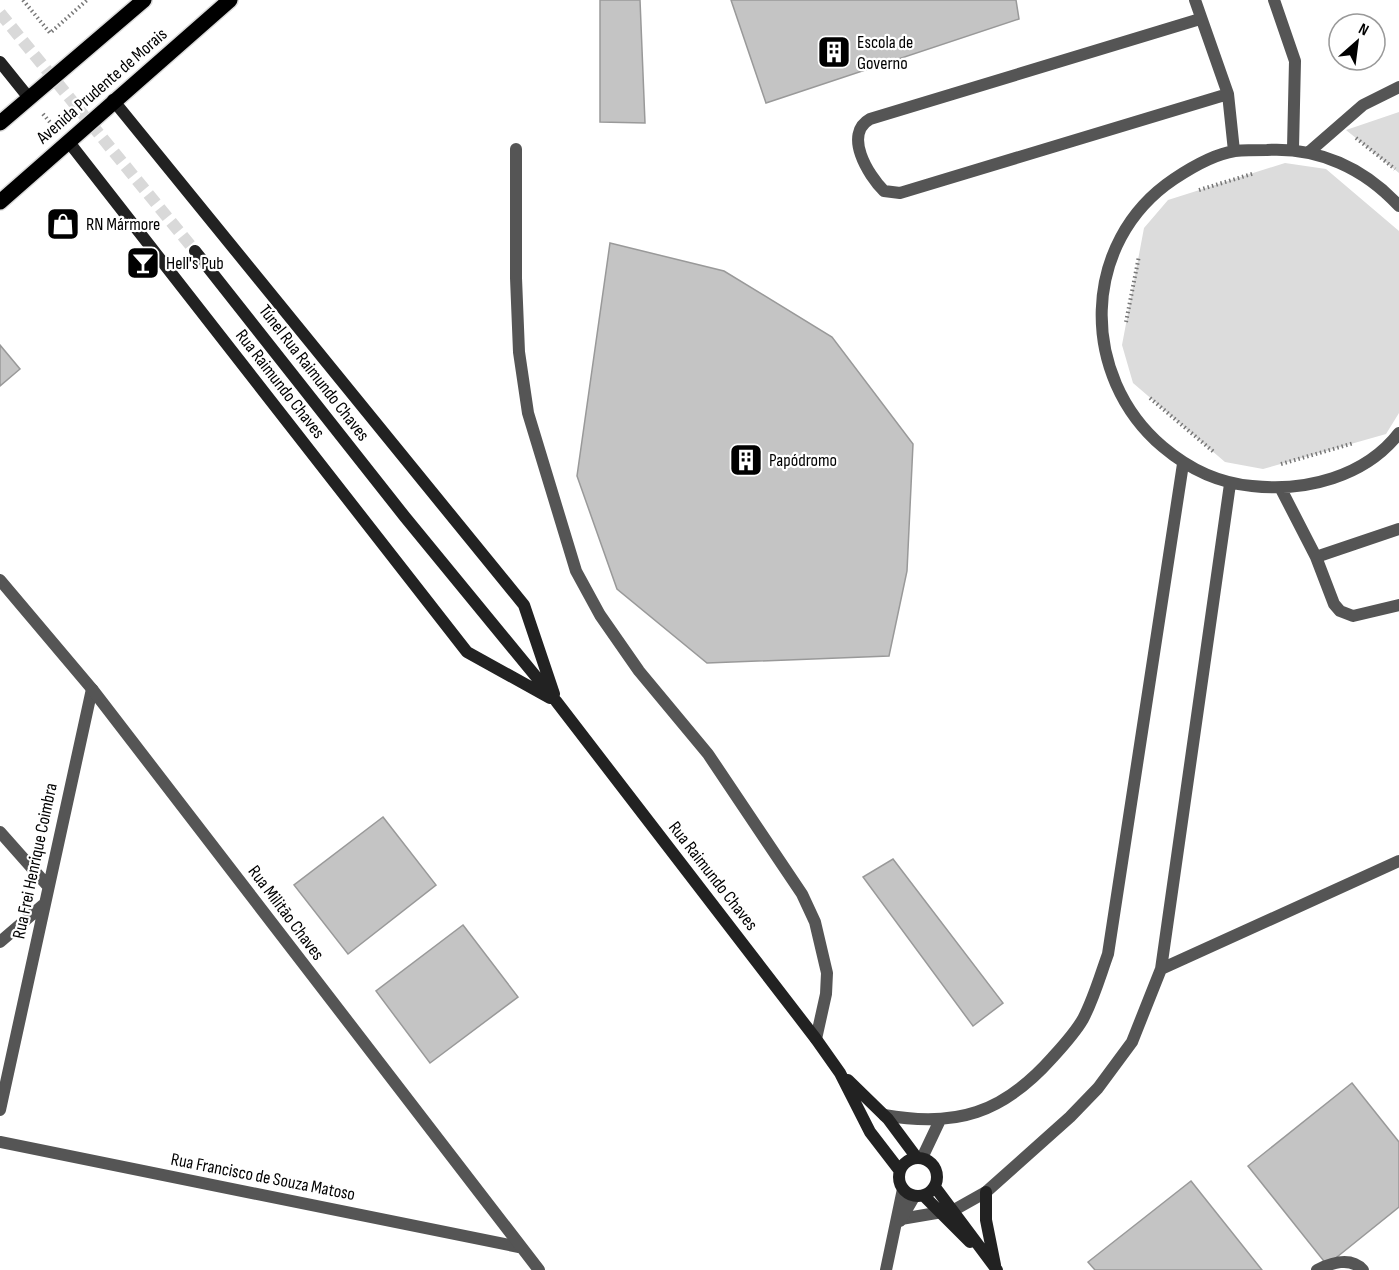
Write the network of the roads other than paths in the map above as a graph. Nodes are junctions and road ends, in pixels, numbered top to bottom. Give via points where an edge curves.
1 (144, 0) edge
2 (230, 0) edge
3 (1195, 0) edge
4 (1274, 0) edge
5 (1200, 19) junction
6 (0, 62) edge
7 (1399, 87) edge
8 (1228, 94) junction
9 (29, 98) junction
10 (113, 100) junction
11 (0, 123) edge
12 (68, 141) junction
13 (1293, 148) junction
14 (516, 149) dead end
15 (1234, 151) junction
16 (1310, 152) junction
17 (0, 202) edge
18 (1399, 206) edge
19 (195, 251) tunnel mouth
20 (1397, 437) edge
21 (1183, 464) junction
22 (1230, 484) junction
23 (1281, 489) junction
24 (405, 517) joint
25 (1399, 529) edge
26 (1316, 557) junction
27 (0, 580) edge
28 (1399, 605) edge
29 (92, 689) junction
30 (556, 701) junction
31 (0, 832) edge
32 (1399, 861) edge
33 (47, 885) junction
34 (43, 905) junction
35 (0, 942) edge
36 (1161, 969) junction
37 (816, 1039) junction
38 (840, 1073) junction
39 (0, 1110) edge
40 (884, 1115) junction
41 (940, 1120) junction
42 (0, 1142) edge
43 (920, 1158) junction
44 (900, 1171) junction
45 (935, 1187) junction
46 (903, 1189) junction
47 (986, 1192) junction
48 (919, 1196) junction
49 (954, 1210) junction
50 (940, 1214) junction
51 (901, 1219) junction
52 (893, 1232) junction
53 (519, 1247) junction
54 (994, 1266) edge
55 (539, 1270) edge
56 (886, 1270) edge
57 (1317, 1270) edge
58 (1363, 1270) edge

1 - 9 main road, Avenida Prudente de Morais
2 - 10 main road, Avenida Prudente de Morais
3 - 5 street
4 - 13 street via 1295,61
5 - 8 street
5 - 8 street via 870,119 858,130 864,164 884,191 900,193
6 - 9 main road
7 - 16 street via 1363,105
8 - 15 street
9 - 11 main road, Avenida Prudente de Morais
10 - 12 main road, Avenida Prudente de Morais
10 - 30 main road, Rua Raimundo Chaves via 524,605
12 - 17 main road, Avenida Prudente de Morais
12 - 30 main road, Rua Raimundo Chaves via 467,652
13 - 15 street
13 - 16 street
14 - 37 street via 519,352 528,413 576,571 600,615 639,671 708,754 802,894 815,922 827,973
15 - 21 street via 1193,166 1158,189 1130,222 1110,260 1101,301 1102,344 1114,385 1143,430
16 - 18 street via 1349,166 1383,189
19 - 24 main road, Túnel Rua Raimundo Chaves
20 - 23 street via 1369,460 1342,475 1312,485
21 - 22 street
21 - 41 street via 1107,954 1094,997 1082,1021 1035,1077 1008,1099 982,1112
22 - 23 street
22 - 36 street
23 - 26 street
24 - 30 main road, Rua Raimundo Chaves
25 - 26 street
26 - 28 street via 1340,611 1353,616
27 - 29 street, Rua Militão Chaves
29 - 33 street, Rua Frei Henrique Coimbra
29 - 53 street, Rua Militão Chaves
30 - 37 main road, Rua Raimundo Chaves
31 - 33 street
32 - 36 street
33 - 34 street, Rua Frei Henrique Coimbra
34 - 35 street
34 - 39 street, Rua Frei Henrique Coimbra
36 - 47 street via 1132,1042 1111,1072 1070,1117
37 - 38 main road, Rua Raimundo Chaves
38 - 40 main road, Rua Raimundo Chaves
38 - 44 main road, Rua Raimundo Chaves via 870,1132
40 - 41 street
40 - 43 main road, Rua Raimundo Chaves
41 - 43 street
42 - 53 street, Rua Francisco de Souza Matoso
43 - 44 main road via 904,1163
43 - 45 main road via 936,1169
44 - 46 main road
45 - 48 main road
45 - 49 main road
46 - 48 main road
46 - 52 street
47 - 49 street
47 - 54 main road via 986,1220
48 - 50 main road
48 - 51 street
49 - 50 street
49 - 54 main road
50 - 51 street
50 - 54 main road
51 - 52 street
52 - 56 street
53 - 55 street, Rua Militão Chaves
57 - 58 street via 1336,1261

